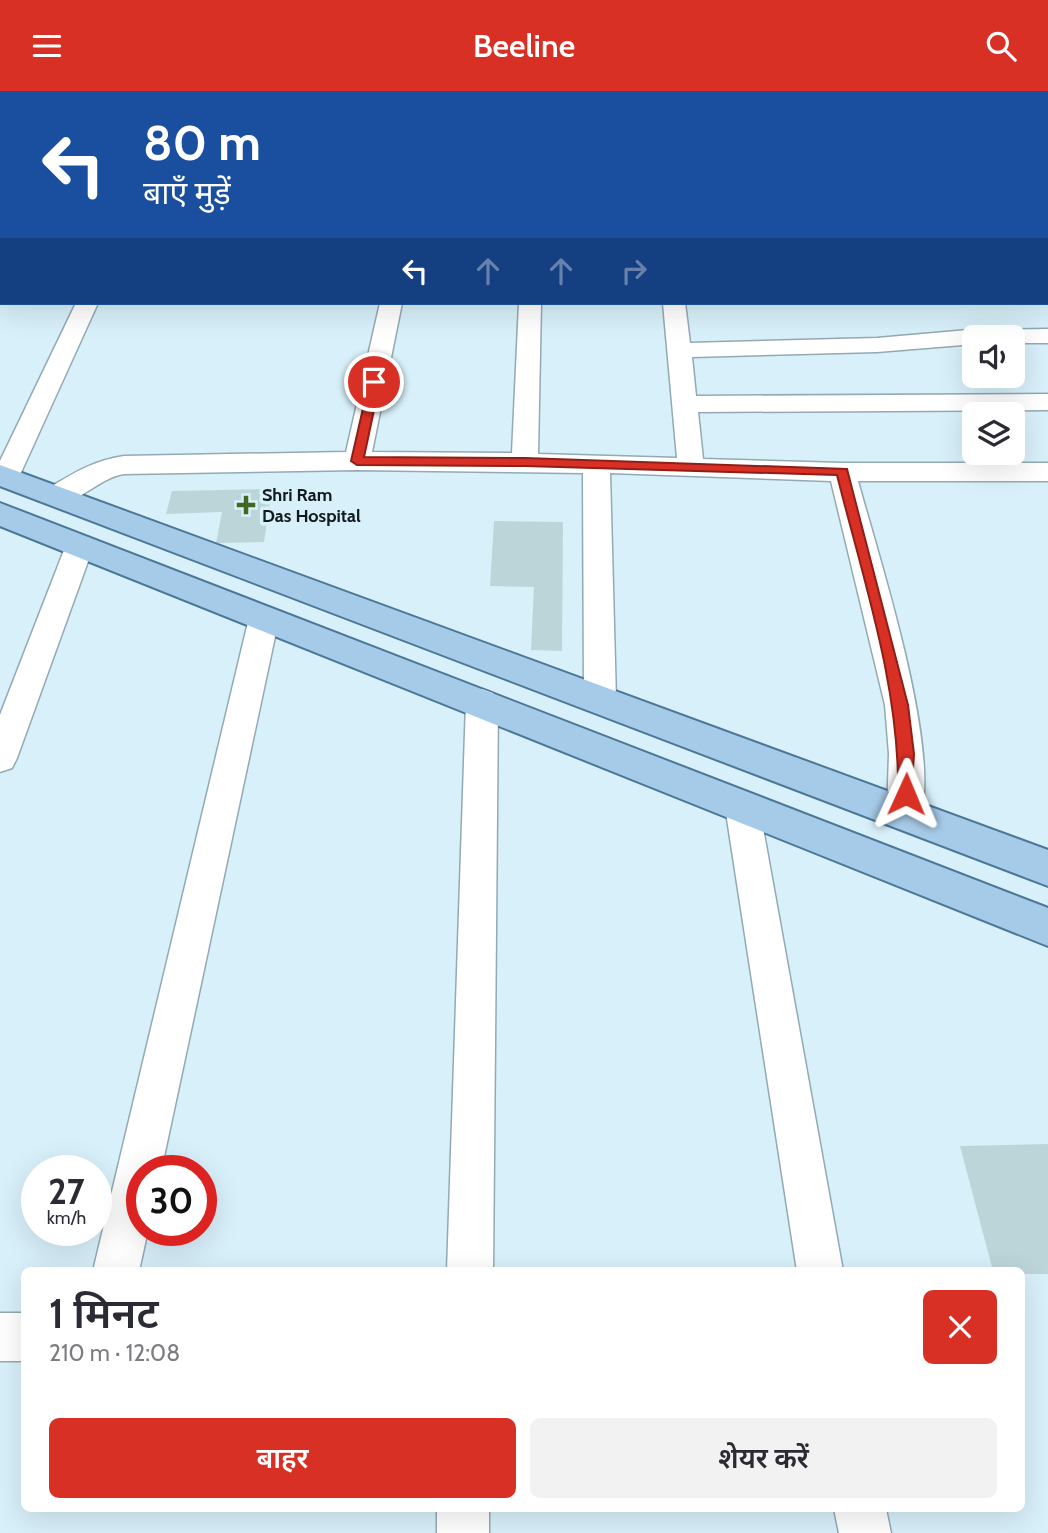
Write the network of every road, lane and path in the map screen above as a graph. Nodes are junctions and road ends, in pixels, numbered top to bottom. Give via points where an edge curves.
1 (86, 305) edge
2 (391, 305) edge
3 (530, 305) edge
4 (674, 305) edge
5 (1048, 336) edge
6 (681, 350) junction
7 (1048, 402) edge
8 (683, 404) junction
9 (357, 461) junction
10 (525, 462) junction
11 (596, 464) junction
12 (691, 468) junction
13 (842, 471) junction
14 (1048, 472) edge
15 (3, 476) edge
16 (57, 496) junction
17 (0, 514) edge
18 (80, 545) junction
19 (264, 618) junction
20 (600, 700) junction
21 (482, 702) junction
22 (0, 758) edge
23 (742, 806) junction
24 (905, 814) junction
25 (1048, 868) edge
26 (1048, 927) edge
27 (117, 1267) edge
28 (470, 1267) edge
29 (819, 1267) edge
30 (21, 1337) edge
31 (0, 1338) edge
32 (463, 1512) edge
33 (860, 1512) edge
34 (463, 1533) edge
35 (864, 1533) edge

1 - 15 street
2 - 9 street
3 - 10 street
4 - 6 street
5 - 6 street
6 - 8 street
7 - 8 street
8 - 12 street
9 - 10 street
9 - 16 street via 114,465
10 - 11 street
11 - 12 street
11 - 20 street
12 - 13 street
13 - 14 street
13 - 24 street via 901,705
15 - 16 main road
16 - 20 main road
17 - 18 main road
18 - 19 main road
18 - 22 street
19 - 21 main road
19 - 27 street
20 - 24 main road
21 - 23 main road
21 - 28 street
23 - 26 main road
23 - 29 street
24 - 25 main road
30 - 31 street
32 - 34 street
33 - 35 street

